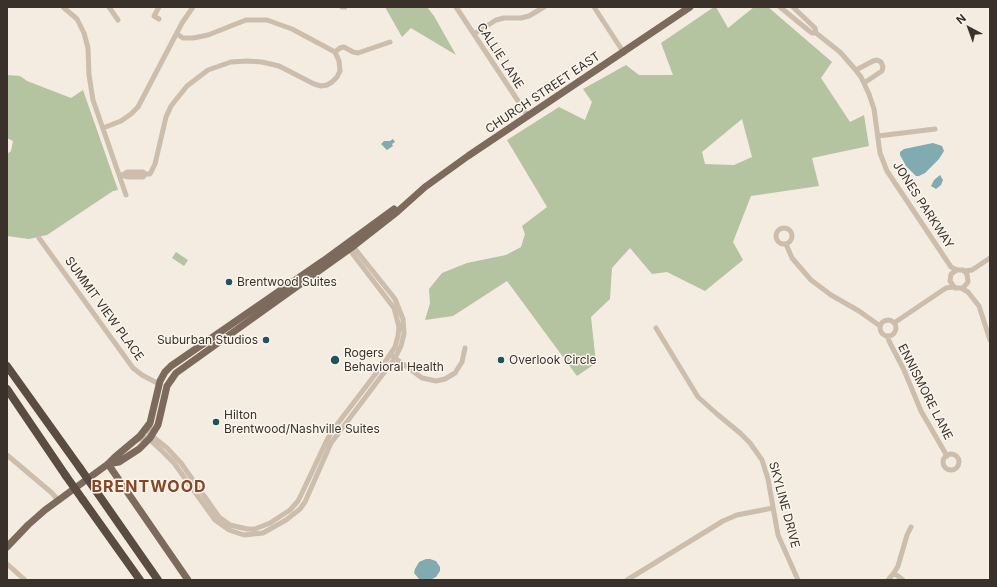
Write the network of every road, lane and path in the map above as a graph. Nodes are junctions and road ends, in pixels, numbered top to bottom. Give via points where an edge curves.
1 (63, 7) edge
2 (109, 7) edge
3 (159, 7) edge
4 (193, 7) edge
5 (456, 7) edge
6 (544, 7) edge
7 (594, 7) edge
8 (690, 7) edge
9 (780, 7) edge
10 (793, 7) edge
11 (159, 19) dead end
12 (118, 20) dead end
13 (816, 32) junction
14 (177, 34) junction
15 (474, 34) junction
16 (390, 42) dead end
17 (335, 52) junction
18 (624, 53) junction
19 (856, 70) junction
20 (864, 83) junction
21 (528, 116) junction
22 (104, 128) junction
23 (935, 129) dead end
24 (878, 136) junction
25 (121, 174) junction
26 (126, 194) dead end
27 (408, 201) junction
28 (40, 238) dead end
29 (786, 244) dead end
30 (352, 249) junction
31 (990, 258) edge
32 (951, 266) junction
33 (957, 270) junction
34 (972, 270) junction
35 (964, 271) junction
36 (951, 274) junction
37 (969, 277) junction
38 (950, 281) junction
39 (967, 285) junction
40 (953, 287) junction
41 (946, 288) junction
42 (961, 288) junction
43 (968, 292) junction
44 (894, 323) junction
45 (880, 326) junction
46 (656, 328) dead end
47 (887, 336) junction
48 (990, 340) edge
49 (465, 348) dead end
50 (392, 356) junction
51 (7, 366) edge
52 (159, 384) junction
53 (7, 389) edge
54 (7, 399) edge
55 (150, 423) junction
56 (150, 437) junction
57 (136, 440) junction
58 (7, 455) edge
59 (947, 456) dead end
60 (108, 464) junction
61 (66, 476) junction
62 (58, 500) junction
63 (773, 508) junction
64 (911, 527) dead end
65 (7, 547) edge
66 (7, 564) edge
67 (894, 573) junction
68 (25, 580) edge
69 (140, 580) edge
70 (158, 580) edge
71 (188, 580) edge
72 (627, 580) edge
73 (798, 580) edge
74 (888, 580) edge
75 (903, 580) edge

1 - 22 street via 77,19 84,33 93,100
2 - 12 street
3 - 11 street via 154,16
4 - 14 street
5 - 15 street, CALLIE LANE
6 - 15 street via 529,16 496,20
7 - 18 street
8 - 18 main road, CHURCH STREET EAST
9 - 13 street, JONES PARKWAY via 812,33
10 - 13 street, JONES PARKWAY
13 - 19 street, JONES PARKWAY via 840,52
14 - 17 street via 183,38 193,38 246,20 267,20 292,29
14 - 22 street via 138,107 121,121
15 - 21 street, CALLIE LANE
16 - 17 street via 357,53 344,47
17 - 25 street via 340,65 339,74 324,86 314,84 279,66 262,62 231,62 203,72 187,86 171,106 150,174
18 - 21 main road, CHURCH STREET EAST
19 - 20 street, JONES PARKWAY
19 - 20 street via 875,60 882,64 883,69 880,73
20 - 24 street, JONES PARKWAY via 874,109
21 - 27 main road, CHURCH STREET EAST via 468,156
22 - 25 street
23 - 24 street
24 - 32 street, JONES PARKWAY via 882,158 891,179
25 - 26 street
27 - 30 main road, CHURCH STREET EAST
27 - 52 main road, CHURCH STREET EAST via 182,357 168,369
28 - 52 street, SUMMIT VIEW PLACE via 133,368
29 - 45 street via 788,253 811,280
30 - 50 street via 352,253 394,308 399,327
30 - 56 main road, CHURCH STREET EAST via 176,373 167,386 158,425
31 - 34 street
32 - 33 street, JONES PARKWAY
32 - 36 street, JONES PARKWAY
33 - 35 street
33 - 36 street
34 - 35 street
34 - 37 street
35 - 37 street
36 - 38 street
37 - 39 street
38 - 40 street
38 - 41 street
39 - 42 street
39 - 43 street
40 - 41 street
40 - 42 street
41 - 44 street
42 - 43 street
43 - 48 street via 979,306
44 - 45 street via 886,320
44 - 47 street via 895,332
45 - 47 street via 881,332
46 - 63 street, SKYLINE DRIVE via 698,396 740,433 756,451 764,465
47 - 59 street, ENNISMORE LANE via 921,411
49 - 50 street via 458,370 449,378 432,381 422,378
50 - 56 street via 331,443 300,509 263,533 240,534 220,525 168,456
51 - 70 highway, bridge
52 - 55 main road, CHURCH STREET EAST
53 - 61 highway
54 - 61 highway
55 - 56 street
55 - 57 main road, CHURCH STREET EAST
56 - 57 street
56 - 60 main road, CHURCH STREET EAST via 139,449 118,462
57 - 60 main road, CHURCH STREET EAST
58 - 62 street
60 - 62 main road, CHURCH STREET EAST
60 - 71 main road
61 - 69 highway, bridge
62 - 65 main road, CHURCH STREET EAST via 32,521
63 - 72 street via 742,513 727,519
63 - 73 street, SKYLINE DRIVE via 780,540
64 - 67 street via 900,563
66 - 68 street
67 - 74 street
67 - 75 street

